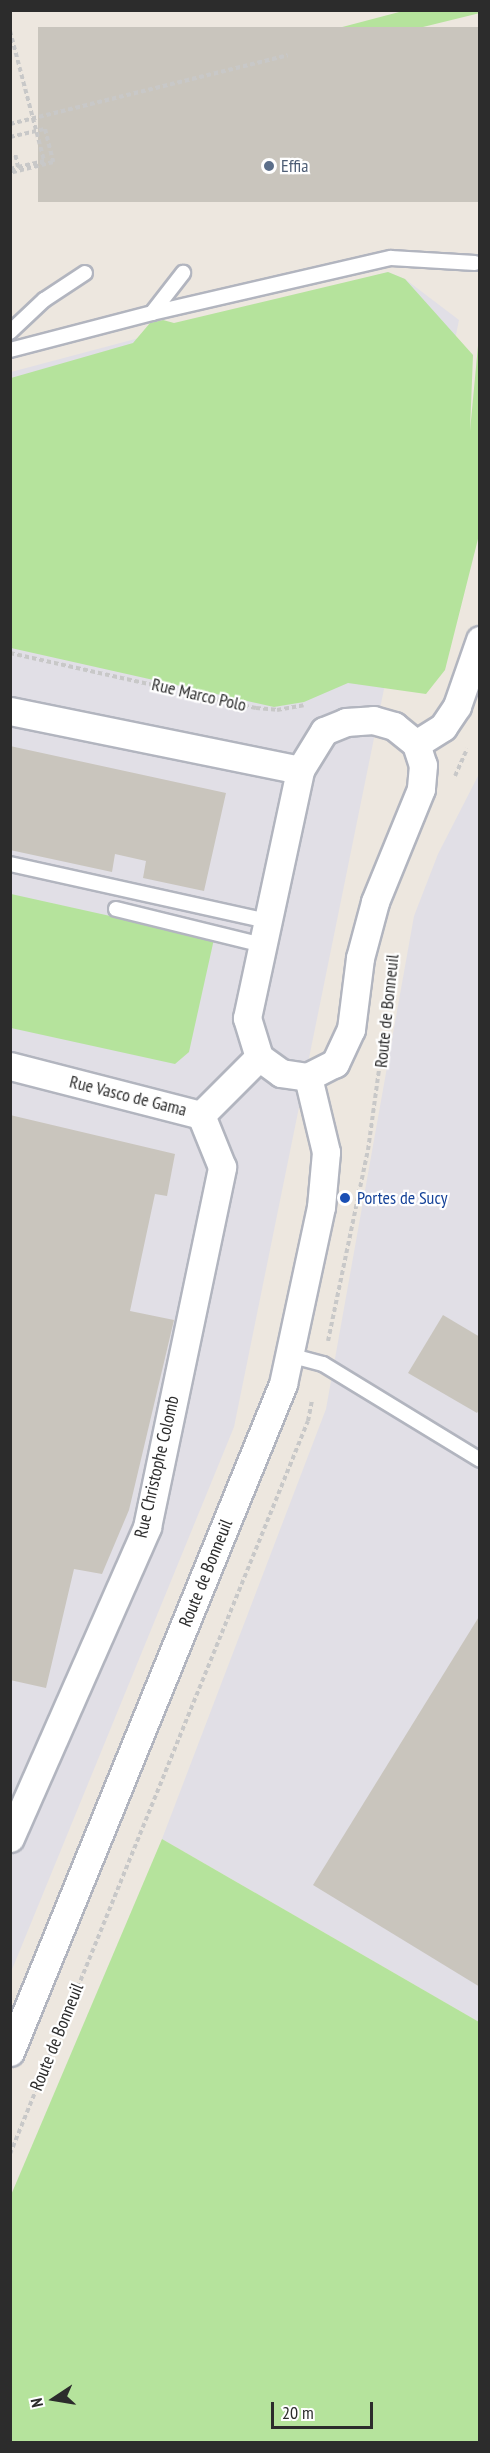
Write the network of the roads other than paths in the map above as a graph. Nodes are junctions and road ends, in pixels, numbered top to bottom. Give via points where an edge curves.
1 (475, 263) dead end
2 (85, 273) dead end
3 (183, 273) dead end
4 (152, 313) junction
5 (10, 332) edge
6 (10, 351) edge
7 (480, 640) edge
8 (10, 711) edge
9 (416, 744) junction
10 (300, 770) junction
11 (10, 864) edge
12 (116, 909) dead end
13 (265, 933) junction
14 (259, 1057) junction
15 (10, 1066) edge
16 (308, 1077) junction
17 (201, 1115) junction
18 (289, 1355) junction
19 (480, 1460) edge
20 (10, 1838) edge
21 (10, 2052) edge

1 - 4 lane via 391,258
2 - 5 lane via 44,300
3 - 4 lane
4 - 6 lane
7 - 9 street via 457,705 443,727
8 - 10 street
9 - 10 street via 394,726 373,720 346,722 324,731
9 - 16 street via 423,765 421,789 375,902 360,958 351,1029 335,1062
10 - 13 street
11 - 13 lane
12 - 13 lane
13 - 14 street via 247,1018
14 - 16 street via 281,1073
14 - 17 street, Rue Vasco de Gama
15 - 17 street, Rue Vasco de Gama
16 - 18 street, Route de Bonneuil via 326,1152 321,1207
17 - 20 street, Rue Christophe Colomb via 222,1167 147,1527
18 - 19 lane via 323,1364
18 - 21 street, Route de Bonneuil via 283,1384

